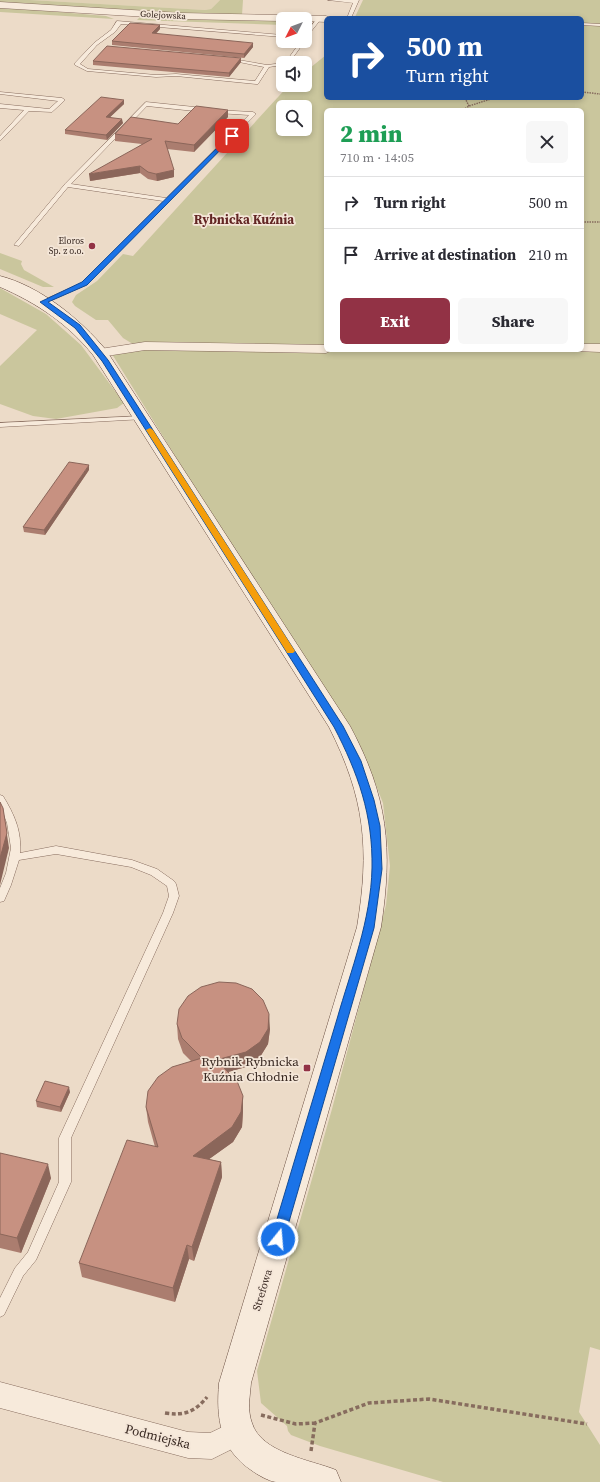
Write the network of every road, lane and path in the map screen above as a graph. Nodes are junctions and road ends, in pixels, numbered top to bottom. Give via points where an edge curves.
1 (330, 0) edge
2 (356, 1) edge
3 (0, 5) edge
4 (127, 13) junction
5 (350, 16) edge
6 (322, 19) edge
7 (119, 22) junction
8 (584, 24) edge
9 (600, 25) edge
10 (312, 30) edge
11 (276, 35) edge
12 (226, 59) edge
13 (276, 65) edge
14 (267, 66) junction
15 (584, 92) edge
16 (0, 93) edge
17 (600, 94) edge
18 (466, 100) edge
19 (488, 100) edge
20 (0, 106) edge
21 (469, 106) junction
22 (466, 108) edge
23 (28, 109) junction
24 (0, 139) edge
25 (67, 184) junction
26 (168, 200) junction
27 (584, 222) edge
28 (600, 222) edge
29 (17, 245) dead end
30 (0, 281) edge
31 (43, 302) junction
32 (584, 348) edge
33 (600, 348) edge
34 (324, 349) edge
35 (100, 353) junction
36 (142, 418) junction
37 (0, 425) edge
38 (0, 798) edge
39 (16, 857) junction
40 (0, 898) edge
41 (0, 1311) edge
42 (210, 1394) dead end
43 (0, 1395) edge
44 (158, 1412) dead end
45 (235, 1420) junction
46 (315, 1422) junction
47 (587, 1424) dead end
48 (316, 1480) edge

1 - 2 lane
2 - 5 lane
3 - 4 street, Golejowska
4 - 6 street, Golejowska
4 - 7 lane
6 - 10 lane
7 - 11 lane
7 - 14 lane via 107,38 94,46 77,64 78,66 87,70 256,83
8 - 9 lane
12 - 14 lane
13 - 14 lane
15 - 17 path
16 - 23 lane via 62,100 50,111
18 - 21 path
19 - 21 path
20 - 23 lane
21 - 22 path
23 - 24 lane
25 - 26 lane
25 - 26 lane via 146,104 253,114
25 - 29 lane
26 - 31 lane via 84,284
27 - 28 path
30 - 31 street, Strefowa
31 - 35 street, Strefowa via 78,327
32 - 33 street
34 - 35 street via 145,346
35 - 36 street, Strefowa
36 - 37 lane
36 - 45 street, Strefowa via 345,738 366,787 373,813 376,840 376,881 369,928 235,1384
38 - 39 lane via 8,811 15,833
39 - 40 lane
39 - 41 lane via 56,850 132,864 154,872 171,884 174,896 65,1138 65,1182 32,1256 19,1272
42 - 44 path via 197,1408 184,1415
43 - 45 street, Podmiejska via 188,1445 212,1446
45 - 46 path via 296,1424
45 - 48 street via 246,1446 259,1458 277,1468
46 - 47 path via 369,1403 429,1399
46 - 48 path

